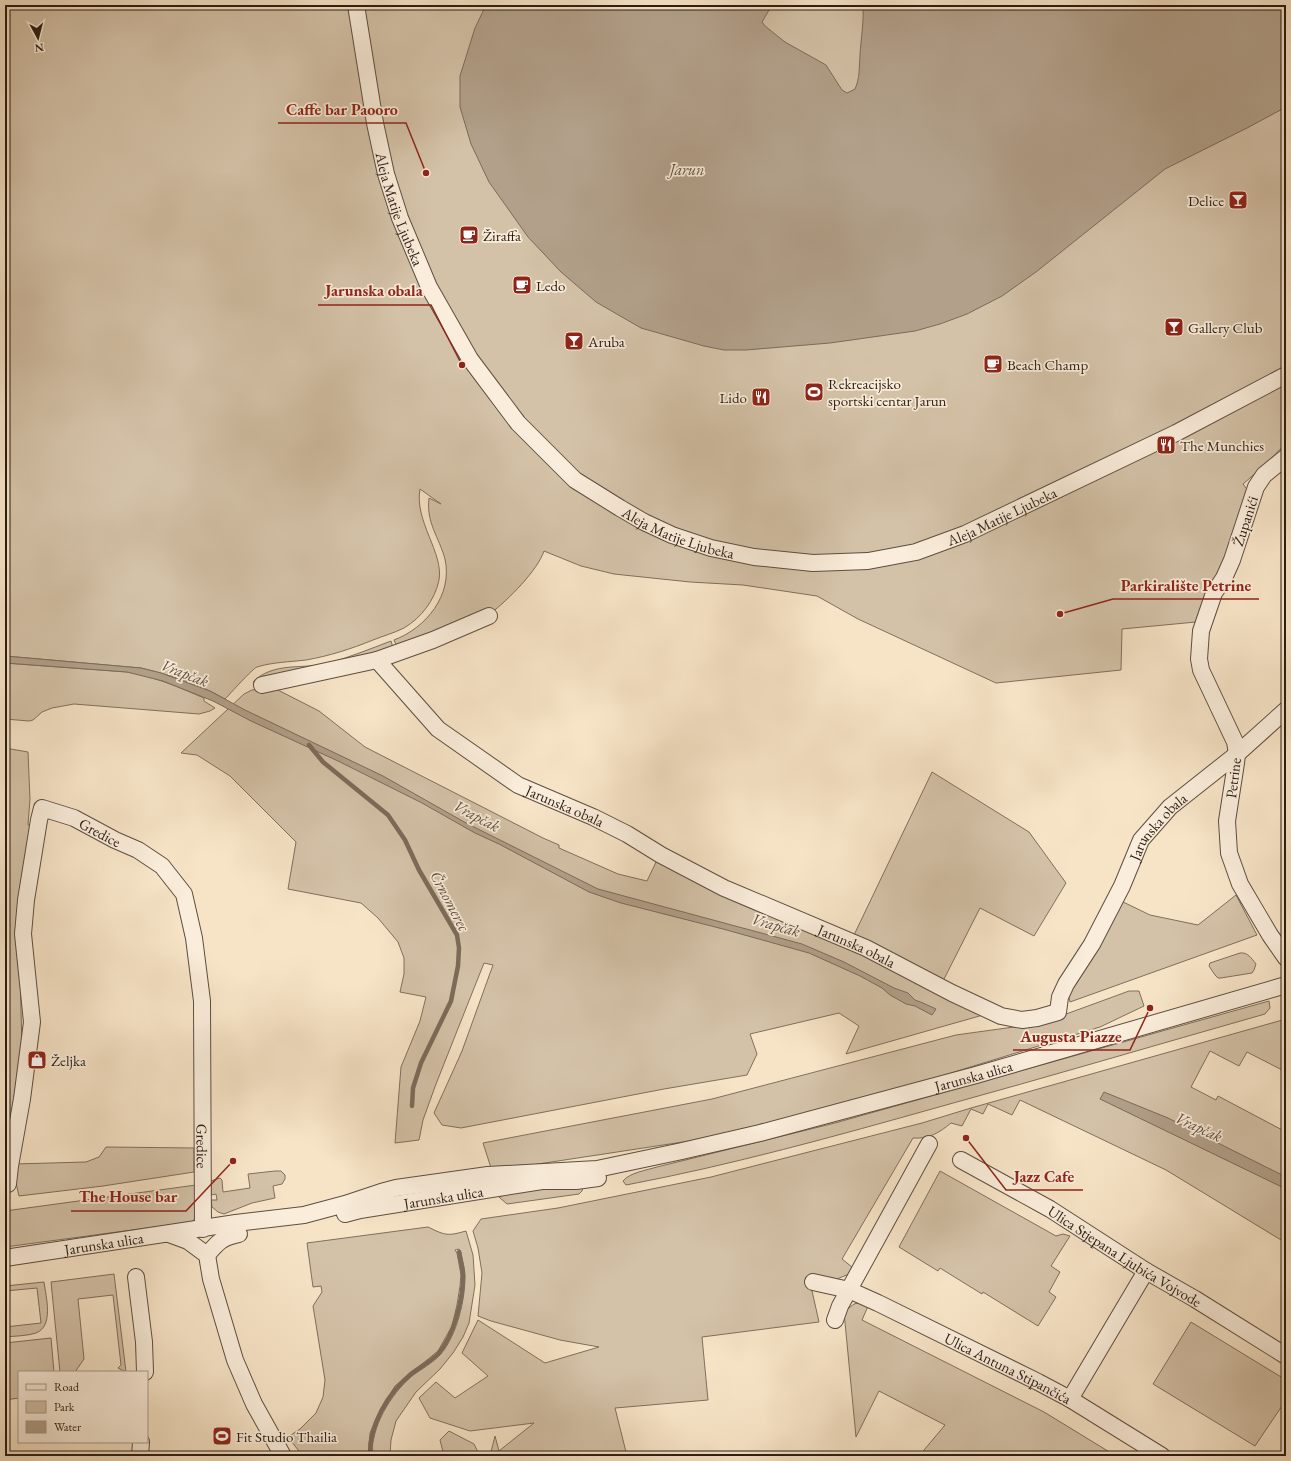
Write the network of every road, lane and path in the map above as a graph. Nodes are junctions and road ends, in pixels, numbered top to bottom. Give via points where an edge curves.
1 (356, 5) edge
2 (1286, 375) edge
3 (1285, 458) edge
4 (1214, 593) joint
5 (489, 616) dead end
6 (377, 660) junction
7 (262, 685) dead end
8 (1286, 710) edge
9 (1236, 754) junction
10 (1286, 958) edge
11 (1286, 985) edge
12 (929, 1144) dead end
13 (682, 1151) junction
14 (961, 1160) dead end
15 (8, 1184) dead end
16 (203, 1229) junction
17 (168, 1234) junction
18 (239, 1234) junction
19 (208, 1255) junction
20 (5, 1258) edge
21 (1146, 1271) junction
22 (136, 1277) dead end
23 (813, 1282) dead end
24 (849, 1290) junction
25 (835, 1320) dead end
26 (1286, 1356) edge
27 (145, 1371) edge
28 (1070, 1399) junction
29 (141, 1443) edge
30 (140, 1456) edge
31 (283, 1456) edge
32 (1162, 1456) edge

1 - 2 street, Aleja Matije Ljubeka via 375,123 386,174 400,218 429,287 470,359 518,423 576,480 644,522 672,535 711,548 754,557 813,564 868,561 916,552 965,534 1176,433
3 - 4 street, Županići via 1264,475 1256,487 1232,560
4 - 9 street, Petrine via 1201,631 1201,670 1235,742
5 - 6 street
6 - 7 street
6 - 9 street, Jarunska obala via 438,729 518,786 593,817 724,888 866,948 1001,1016 1022,1020 1058,1012 1060,997 1066,984 1092,944 1122,886 1141,840 1170,807
8 - 9 street
9 - 10 street, Petrine via 1227,821 1229,853 1240,884
11 - 13 street, Jarunska ulica via 976,1075 760,1133
12 - 24 street
13 - 16 street, Jarunska ulica via 597,1169 488,1175 396,1188 304,1215
13 - 18 street, Jarunska ulica via 659,1162 620,1174 576,1182 542,1182 360,1210 318,1222
14 - 21 street, Ulica Stjepana Ljubića Vojvode via 1050,1209
15 - 16 street, Gredice via 32,1022 23,934 26,900 42,808 74,818 138,850 162,866 184,894 194,938 202,1001
16 - 17 street, Jarunska ulica
16 - 18 street, Jarunska ulica
17 - 19 street via 188,1241
17 - 20 street, Jarunska ulica
18 - 19 street via 226,1237 217,1243
19 - 31 street via 211,1279 235,1360 254,1404
21 - 26 street, Ulica Stjepana Ljubića Vojvode
21 - 28 street
22 - 27 street
23 - 24 street, Ulica Antuna Stipančića
24 - 25 street
24 - 28 street, Ulica Antuna Stipančića
28 - 32 street, Ulica Antuna Stipančića
29 - 30 street

